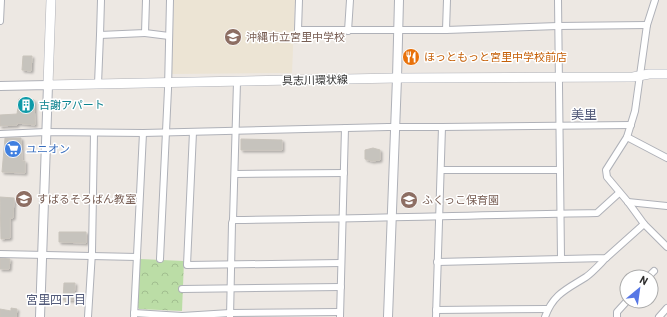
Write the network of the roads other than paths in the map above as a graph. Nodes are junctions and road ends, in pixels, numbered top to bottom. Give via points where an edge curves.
1 (1, 0) edge
2 (51, 0) edge
3 (102, 0) edge
4 (146, 0) edge
5 (170, 0) edge
6 (299, 0) edge
7 (350, 0) edge
8 (399, 0) edge
9 (447, 0) edge
10 (558, 0) edge
11 (655, 0) edge
12 (0, 21) edge
13 (647, 25) junction
14 (558, 26) junction
15 (398, 30) junction
16 (446, 30) junction
17 (348, 31) junction
18 (145, 33) junction
19 (100, 35) junction
20 (169, 36) junction
21 (667, 74) edge
22 (640, 75) junction
23 (558, 77) junction
24 (397, 78) junction
25 (168, 82) junction
26 (237, 82) junction
27 (98, 84) junction
28 (48, 85) junction
29 (0, 86) edge
30 (559, 125) junction
31 (631, 125) junction
32 (394, 127) junction
33 (442, 127) junction
34 (345, 128) junction
35 (236, 131) junction
36 (46, 132) junction
37 (142, 132) junction
38 (166, 132) junction
39 (193, 132) junction
40 (94, 133) junction
41 (0, 134) edge
42 (627, 137) junction
43 (667, 158) edge
44 (440, 170) junction
45 (560, 170) junction
46 (344, 173) junction
47 (235, 174) junction
48 (619, 193) junction
49 (628, 202) junction
50 (667, 206) edge
51 (561, 214) junction
52 (438, 216) junction
53 (391, 218) junction
54 (343, 219) junction
55 (233, 220) junction
56 (644, 224) junction
57 (667, 247) edge
58 (0, 254) edge
59 (42, 254) junction
60 (92, 256) junction
61 (137, 257) junction
62 (561, 258) junction
63 (606, 258) junction
64 (160, 259) dead end
65 (437, 262) junction
66 (341, 263) junction
67 (232, 264) junction
68 (341, 287) junction
69 (231, 288) junction
70 (182, 289) dead end
71 (667, 308) edge
72 (548, 309) junction
73 (436, 310) junction
74 (134, 315) edge
75 (230, 315) edge
76 (340, 315) edge
77 (40, 317) edge
78 (88, 317) edge
79 (388, 317) edge
80 (436, 317) edge
81 (544, 317) edge
82 (660, 317) edge

1 - 12 street
2 - 28 main road
3 - 19 street
4 - 18 street
5 - 20 street
6 - 17 street via 298,30
7 - 17 street
8 - 15 street
9 - 16 street
10 - 14 street
11 - 13 street
13 - 14 street
13 - 22 street
14 - 16 street
14 - 23 street
15 - 16 street
15 - 17 street
15 - 24 street
18 - 19 street
18 - 20 street
19 - 27 street
20 - 25 street
21 - 22 main road, 具志川環状線
22 - 23 main road, 具志川環状線
22 - 31 street
23 - 24 main road, 具志川環状線
23 - 30 street
24 - 26 main road, 具志川環状線
24 - 32 street
25 - 26 main road, 具志川環状線
25 - 27 main road, 具志川環状線
25 - 38 street
26 - 35 street
27 - 28 main road, 具志川環状線
28 - 29 street
28 - 36 street
30 - 31 street
30 - 33 street
30 - 45 street
31 - 42 street
32 - 33 street
32 - 34 street
32 - 53 street
33 - 44 street
34 - 35 street
34 - 46 street
35 - 39 street
35 - 47 street
36 - 40 street
36 - 41 street
36 - 59 street
37 - 38 street
37 - 40 street
37 - 61 street
38 - 39 street
38 - 64 street
39 - 67 street via 187,265
40 - 60 street
42 - 43 street
42 - 48 street via 606,170
44 - 45 street
44 - 52 street
45 - 51 street
46 - 47 street
46 - 54 street
47 - 55 street
48 - 49 street
48 - 51 street via 597,213
49 - 50 street
49 - 56 street
51 - 52 street
51 - 62 street
52 - 53 street
52 - 65 street
53 - 54 street
53 - 79 street
54 - 55 street
54 - 66 street
55 - 67 street
56 - 57 street
56 - 63 street
58 - 59 street
59 - 60 street
59 - 77 street
60 - 61 street
60 - 78 street
61 - 74 street
62 - 63 street
62 - 65 street
63 - 72 street via 587,276 562,291
65 - 73 street
66 - 67 street
66 - 68 street
67 - 69 street
68 - 69 street
68 - 76 street
69 - 70 street
69 - 75 street
71 - 82 street
72 - 73 street
72 - 81 street
73 - 80 street
74 - 75 street
75 - 76 street

